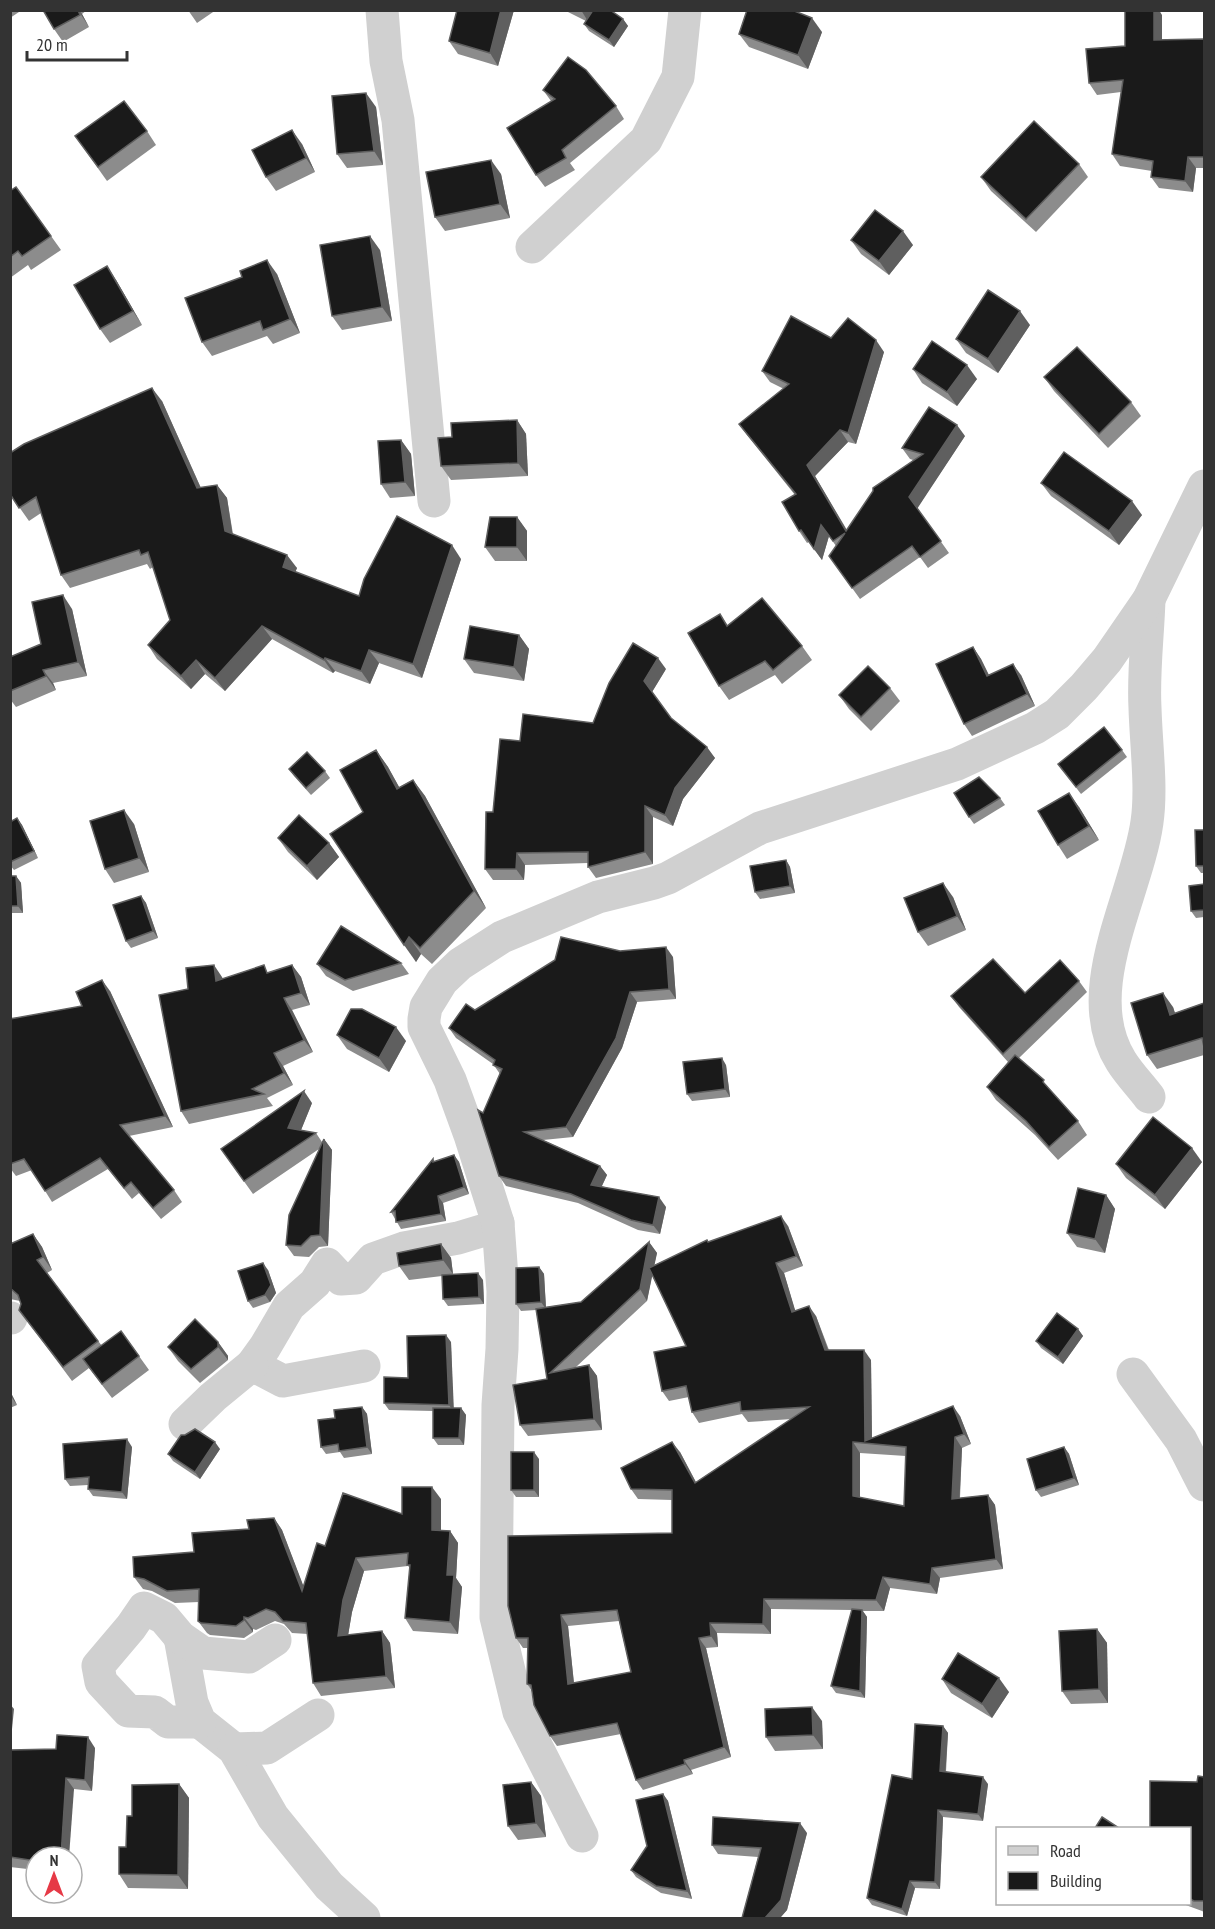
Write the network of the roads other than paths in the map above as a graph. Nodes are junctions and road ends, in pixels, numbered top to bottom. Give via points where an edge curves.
1 (382, 10) edge
2 (685, 10) edge
3 (532, 248) dead end
4 (1204, 486) edge
5 (434, 501) dead end
6 (1149, 599) junction
7 (1149, 1097) dead end
8 (498, 1223) junction
9 (252, 1365) junction
10 (364, 1365) dead end
11 (1133, 1374) dead end
12 (185, 1424) dead end
13 (1204, 1485) edge
14 (180, 1637) junction
15 (275, 1640) dead end
16 (318, 1715) dead end
17 (200, 1722) junction
18 (234, 1749) junction
19 (582, 1836) dead end
20 (364, 1918) edge

1 - 5 street via 398,120
2 - 3 street via 678,77 646,140
4 - 6 street
6 - 7 street via 1144,706 1148,820 1141,856 1111,950 1105,1006 1109,1032 1120,1060
6 - 8 street via 1084,687 1057,714 1035,728 957,764 760,828 668,878 598,897 502,937 449,974 426,1006 424,1027 450,1080
8 - 9 street via 458,1238 404,1248 372,1259 356,1278 341,1279 327,1264 315,1283 289,1306
8 - 19 street via 503,1303 496,1617 519,1712
9 - 10 street via 283,1381
9 - 12 street
11 - 13 street via 1181,1440
14 - 15 street via 203,1653 249,1657
14 - 17 street via 192,1703
14 - 17 street via 164,1618 144,1608 98,1666 101,1682 128,1711 155,1712 168,1722
16 - 18 street via 267,1748
17 - 18 street
18 - 20 street via 273,1817 330,1886

